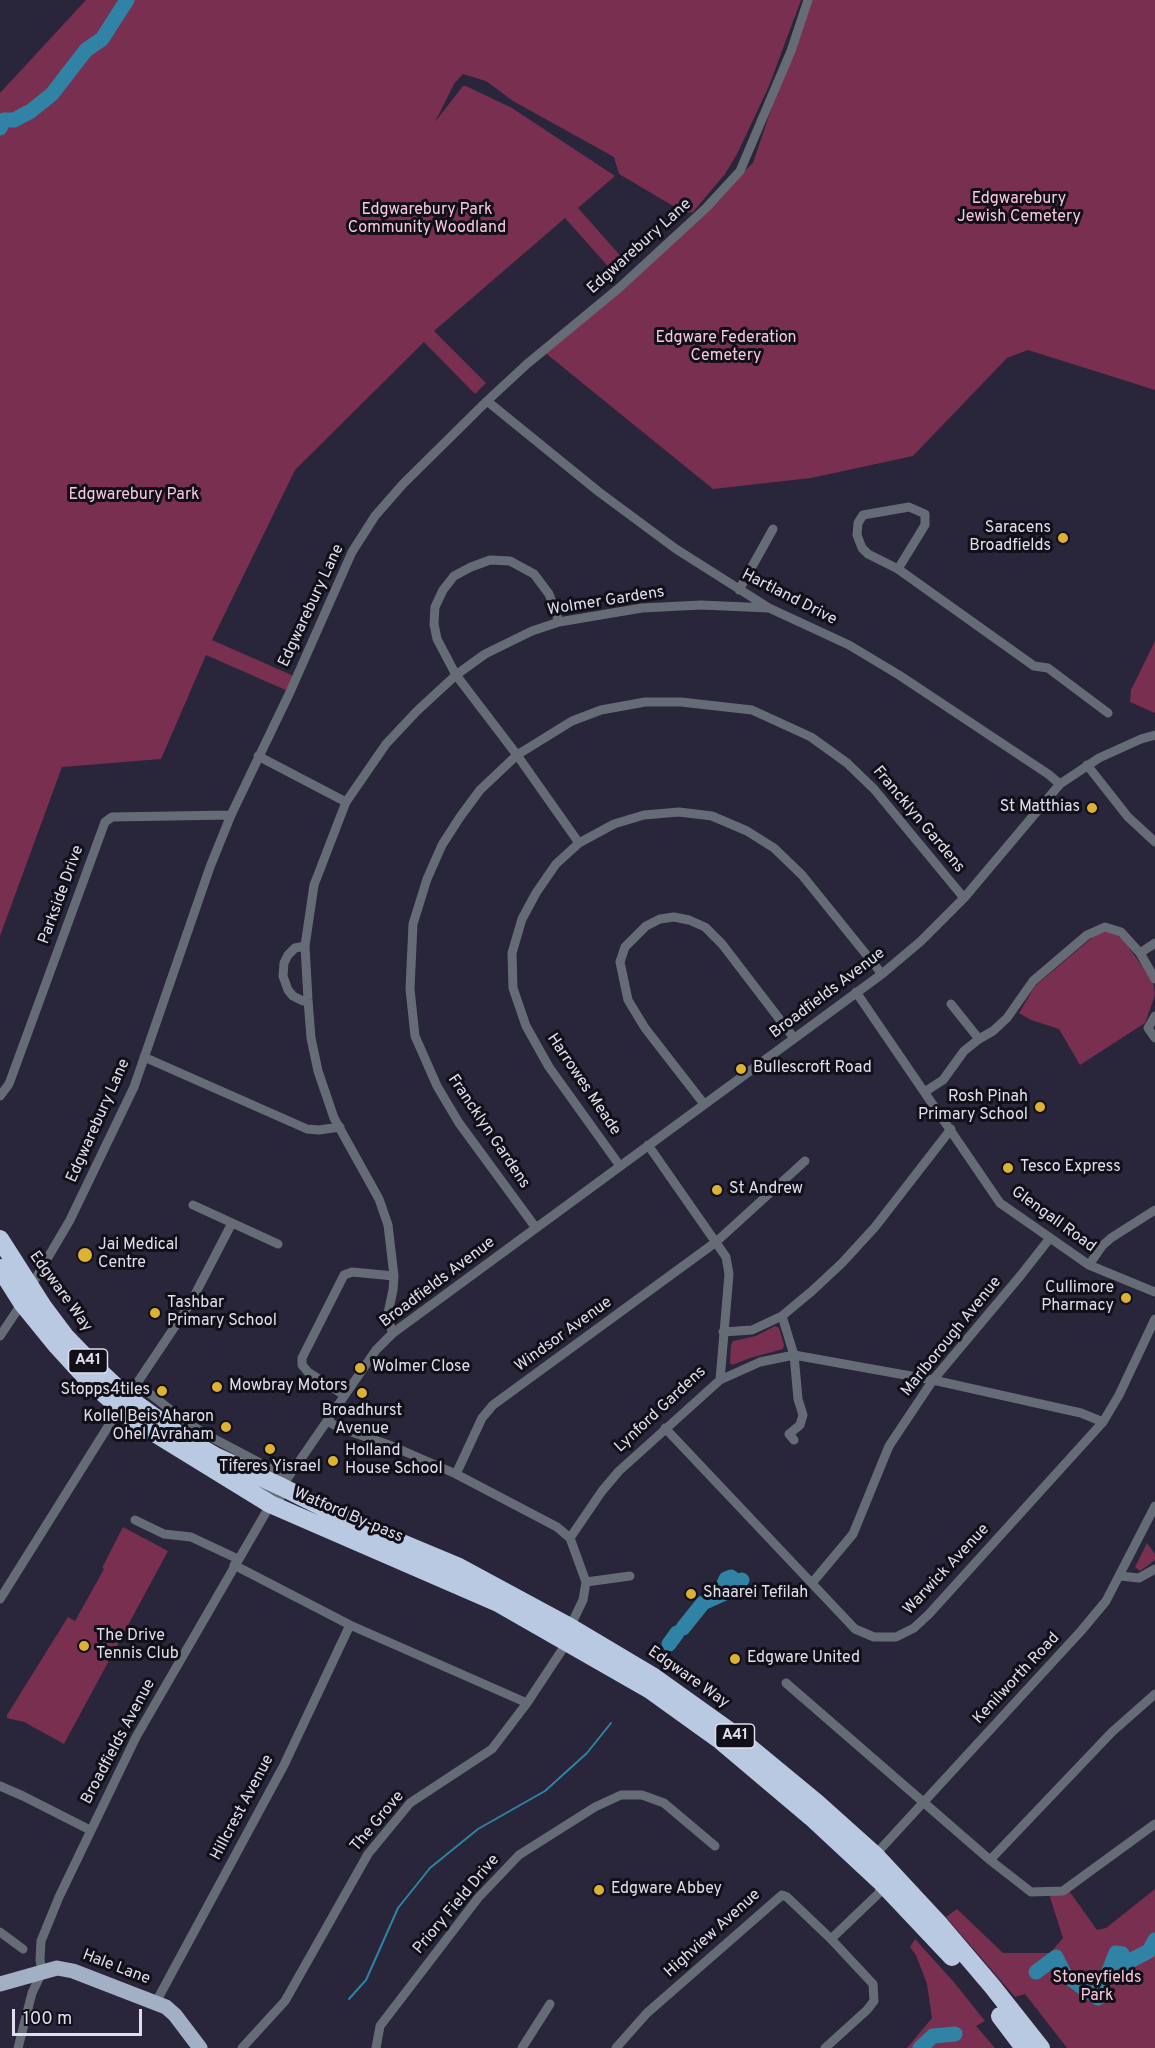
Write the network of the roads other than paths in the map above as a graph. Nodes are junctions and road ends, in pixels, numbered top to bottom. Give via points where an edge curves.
1 (808, 0) edge
2 (487, 401) junction
3 (774, 529) dead end
4 (898, 569) junction
5 (739, 590) junction
6 (769, 608) junction
7 (559, 622) junction
8 (456, 675) junction
9 (1108, 713) dead end
10 (1155, 735) edge
11 (517, 755) junction
12 (258, 756) junction
13 (1087, 765) junction
14 (1060, 784) junction
15 (346, 802) junction
16 (231, 815) junction
17 (1155, 842) edge
18 (579, 843) junction
19 (964, 898) junction
20 (1155, 944) edge
21 (305, 946) junction
22 (1140, 953) junction
23 (882, 974) junction
24 (1155, 979) edge
25 (856, 992) junction
26 (308, 1000) junction
27 (951, 1004) dead end
28 (1155, 1016) edge
29 (794, 1038) junction
30 (1155, 1038) edge
31 (979, 1039) junction
32 (144, 1057) junction
33 (926, 1091) junction
34 (0, 1096) edge
35 (704, 1104) junction
36 (340, 1127) junction
37 (951, 1130) junction
38 (648, 1145) junction
39 (805, 1161) dead end
40 (620, 1166) junction
41 (193, 1206) dead end
42 (1155, 1210) edge
43 (232, 1223) junction
44 (536, 1228) junction
45 (1050, 1238) junction
46 (0, 1239) edge
47 (716, 1242) junction
48 (278, 1244) dead end
49 (1089, 1265) junction
50 (0, 1268) edge
51 (394, 1276) junction
52 (1155, 1292) edge
53 (26, 1296) junction
54 (782, 1316) junction
55 (1155, 1319) edge
56 (723, 1332) junction
57 (393, 1333) junction
58 (0, 1336) edge
59 (794, 1354) junction
60 (720, 1380) junction
61 (933, 1380) junction
62 (344, 1395) junction
63 (128, 1396) junction
64 (327, 1421) junction
65 (1103, 1422) junction
66 (665, 1428) junction
67 (794, 1440) dead end
68 (456, 1474) junction
69 (280, 1490) junction
70 (1155, 1506) edge
71 (135, 1520) dead end
72 (354, 1523) joint
73 (570, 1538) junction
74 (236, 1562) junction
75 (411, 1564) joint
76 (1155, 1569) edge
77 (630, 1576) dead end
78 (1120, 1576) junction
79 (586, 1582) junction
80 (813, 1583) junction
81 (0, 1599) edge
82 (350, 1625) junction
83 (568, 1634) junction
84 (786, 1683) dead end
85 (1155, 1694) edge
86 (527, 1702) junction
87 (0, 1786) edge
88 (924, 1803) junction
89 (1155, 1824) edge
90 (90, 1830) junction
91 (715, 1846) dead end
92 (875, 1855) junction
93 (990, 1860) junction
94 (883, 1884) junction
95 (0, 1932) edge
96 (831, 1939) junction
97 (23, 1948) dead end
98 (42, 1972) junction
99 (0, 1984) edge
100 (156, 2002) junction
101 (550, 2004) dead end
102 (18, 2048) edge
103 (200, 2048) edge
104 (242, 2048) edge
105 (376, 2048) edge
106 (522, 2048) edge
107 (616, 2048) edge
108 (825, 2048) edge
109 (1024, 2048) edge
110 (1041, 2048) edge

1 - 2 street, Edgwarebury Lane via 787,62 740,171 619,288
2 - 5 street, Hartland Drive via 618,506
2 - 12 street, Edgwarebury Lane via 375,516 352,552
3 - 5 street
4 - 4 street via 925,525 924,514 909,507 863,515 857,534 862,548
4 - 9 street via 1034,666 1048,668
5 - 6 street, Hartland Drive
6 - 7 street, Wolmer Gardens via 642,608
6 - 14 street, Hartland Drive via 849,645 899,675
7 - 8 street, Wolmer Gardens via 485,654
7 - 8 street via 549,594 534,574 510,561 490,560 471,567 454,576 435,607 437,639
8 - 11 street
8 - 15 street, Wolmer Gardens via 386,744
10 - 13 street, Broadfields Avenue
11 - 18 street
11 - 19 street, Francklyn Gardens via 572,721 601,710 645,702 752,710 811,737 847,763 874,789
11 - 44 street, Francklyn Gardens via 480,790 442,845 413,924 410,989 415,1036 437,1086 459,1123
12 - 15 street
12 - 16 street, Edgwarebury Lane
13 - 14 street, Broadfields Avenue
13 - 17 street via 1128,817
14 - 19 street, Broadfields Avenue
15 - 21 street, Wolmer Gardens via 314,885
16 - 32 street, Edgwarebury Lane
16 - 34 street, Parkside Drive via 112,817 105,822 9,1084
18 - 23 street, Harrowes Meade via 614,824 644,815 679,812 712,816 747,831 774,848 802,875
18 - 40 street, Harrowes Meade via 556,864 522,919 512,953 513,988 526,1026 549,1067
19 - 23 street, Broadfields Avenue
20 - 22 street
21 - 26 street, Wolmer Gardens
21 - 26 street via 288,955 283,976 293,996
22 - 24 street
22 - 31 street via 1121,932 1112,928 1087,935 1033,981 1007,1018
23 - 25 street, Broadfields Avenue
25 - 29 street, Broadfields Avenue
25 - 33 street, Glengall Road
26 - 36 street, Wolmer Gardens via 318,1071
27 - 31 street
28 - 30 street via 1148,1028
29 - 35 street, Broadfields Avenue
29 - 35 street via 705,927 674,917 646,926 625,948 620,962 627,1000
31 - 33 street via 964,1051 943,1080
32 - 36 street via 301,1127
32 - 53 street, Edgwarebury Lane via 134,1087 70,1220
33 - 37 street, Glengall Road
35 - 38 street, Broadfields Avenue
36 - 51 street, Wolmer Gardens via 384,1212
37 - 45 street, Glengall Road via 1000,1203
37 - 54 street via 875,1227 842,1263
38 - 40 street, Broadfields Avenue
38 - 47 street, Lynford Gardens
39 - 47 street, Windsor Avenue
40 - 44 street, Broadfields Avenue
41 - 43 street
42 - 49 street via 1111,1238
43 - 48 street
43 - 63 street via 190,1304
44 - 57 street, Broadfields Avenue
45 - 49 street, Glengall Road
45 - 61 street, Marlborough Avenue
46 - 53 highway, Edgware Way / A41
47 - 56 street, Lynford Gardens via 726,1257 729,1274
47 - 68 street, Windsor Avenue via 493,1405 482,1418
49 - 52 street, Glengall Road
50 - 53 highway, Edgware Way / A41
51 - 57 street, Wolmer Gardens via 387,1318
51 - 62 street via 352,1272 344,1275 302,1358 308,1372
53 - 58 street, Edgwarebury Lane
53 - 63 highway, Edgware Way / A41 via 57,1346 88,1380
54 - 56 street via 752,1330
54 - 59 street
55 - 65 street, Warwick Avenue
56 - 60 street, Lynford Gardens
57 - 62 street, Broadfields Avenue
59 - 60 street via 760,1362
59 - 61 street
59 - 67 street via 803,1415 800,1425 789,1434
60 - 66 street, Lynford Gardens
61 - 65 street via 1081,1413
61 - 80 street, Marlborough Avenue via 889,1446 853,1534
62 - 64 street, Broadfields Avenue
63 - 69 highway, Edgware Way / A41 via 182,1437
63 - 69 highway, Edgware Way / A41 via 135,1421
63 - 69 street via 185,1421 281,1474
63 - 81 street
64 - 68 street
64 - 69 street, Broadfields Avenue
65 - 80 street, Warwick Avenue via 914,1628 896,1637 874,1637 855,1629
66 - 73 street, Lynford Gardens via 613,1478
66 - 80 street, Warwick Avenue
68 - 73 street via 557,1527
69 - 72 highway, Watford By-pass / A41
69 - 74 street, Broadfields Avenue
69 - 75 highway, Watford By-pass / A41 via 316,1523
70 - 78 street, Kenilworth Road
71 - 74 street via 164,1534 191,1538
72 - 83 highway, Edgware Way / A41 via 457,1566
73 - 79 street
74 - 82 street
74 - 90 street, Broadfields Avenue via 136,1737
75 - 83 highway, Edgware Way / A41
76 - 78 street via 1139,1578
77 - 79 street
78 - 88 street, Kenilworth Road via 1106,1601 1081,1631
79 - 83 street via 583,1600
82 - 86 street
82 - 100 street, Hillcrest Avenue via 284,1765
83 - 86 street, The Grove via 562,1650
83 - 92 highway, Edgware Way / A41 via 654,1677 730,1732
83 - 94 highway, Edgware Way / A41 via 721,1741
84 - 88 street
85 - 93 street via 1112,1732
86 - 104 street, The Grove via 492,1749 410,1803 368,1854 285,2001
87 - 90 street
88 - 92 street, Kenilworth Road
88 - 93 street
89 - 93 street via 1063,1891 1031,1892
90 - 98 street, Broadfields Avenue via 41,1941
91 - 105 street, Priory Field Drive via 664,1803 642,1795 621,1796 595,1807 519,1855 478,1898 380,2026
92 - 110 highway, Edgware Way / A41 via 941,1926
94 - 96 street via 878,1894
94 - 109 highway, Edgware Way / A41 via 984,1994
95 - 97 street
96 - 107 street, Highview Avenue via 787,1897 777,1897 647,2013
96 - 108 street, Highview Avenue via 873,1984 875,1993 867,2010
98 - 99 main road, Hale Lane
98 - 100 main road, Hale Lane via 57,1968 73,1971
98 - 102 street via 32,1993
100 - 103 main road, Hale Lane via 176,2015
101 - 106 street

